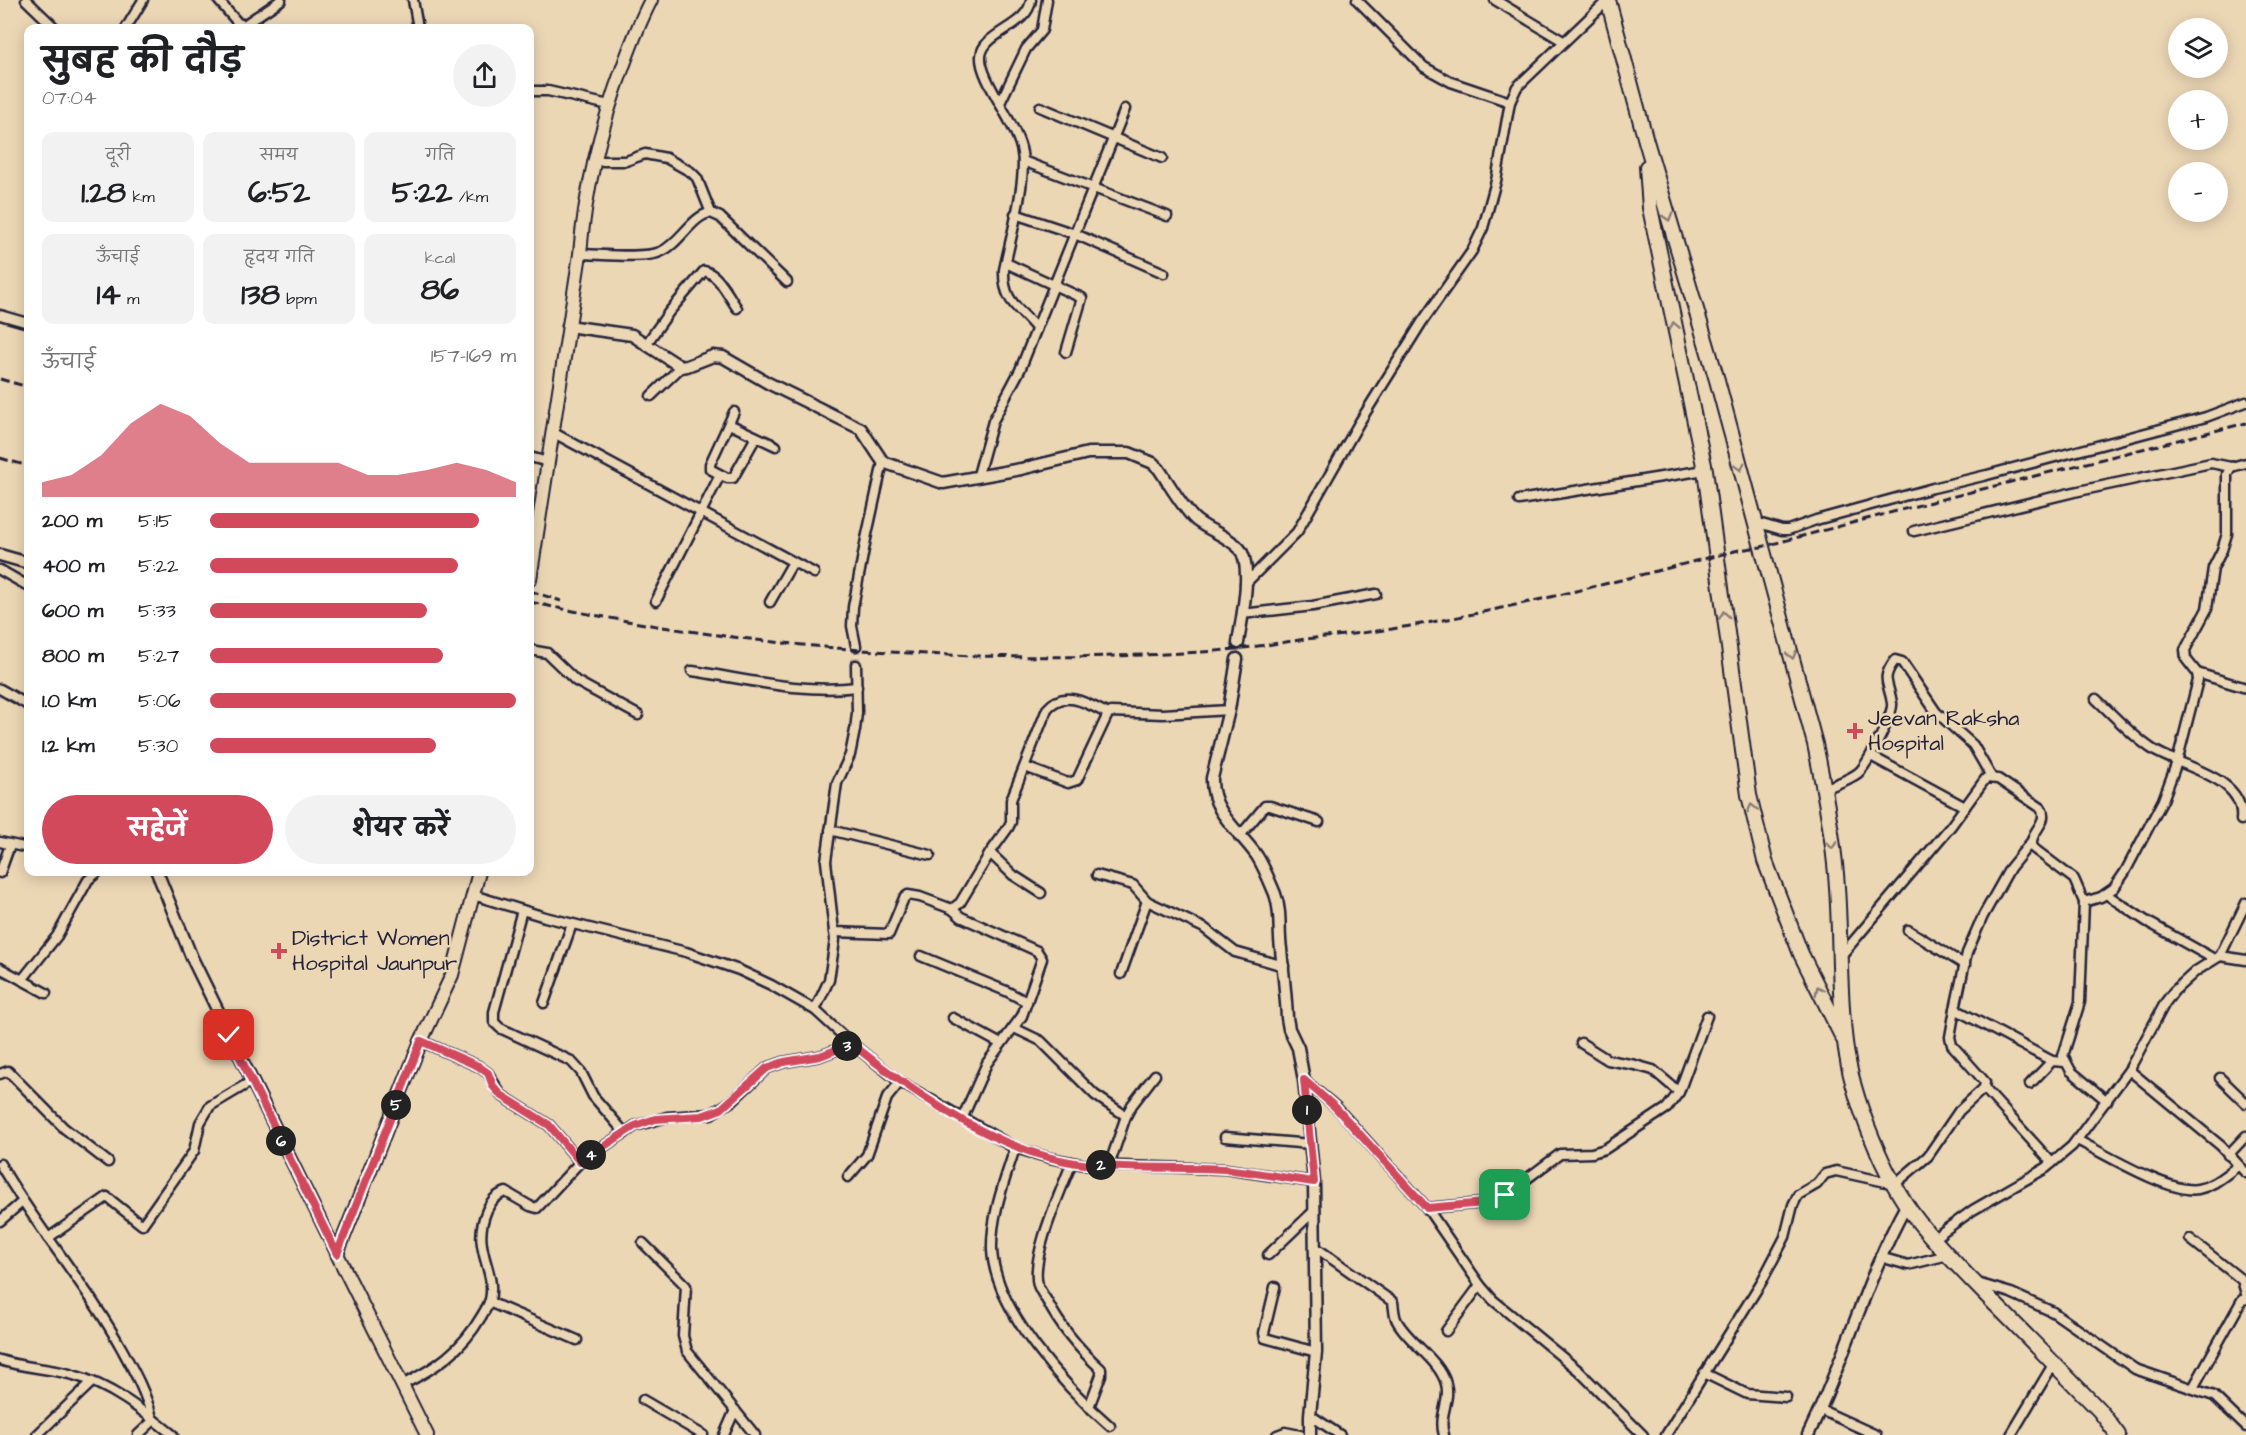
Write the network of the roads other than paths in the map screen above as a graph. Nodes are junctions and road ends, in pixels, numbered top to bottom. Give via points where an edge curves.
1 (26, 0) edge
2 (143, 0) edge
3 (218, 0) edge
4 (281, 0) edge
5 (413, 0) edge
6 (651, 0) edge
7 (1047, 0) edge
8 (1357, 0) edge
9 (1495, 0) edge
10 (1608, 0) edge
11 (1031, 1) edge
12 (1045, 19) junction
13 (51, 24) edge
14 (128, 24) edge
15 (240, 24) edge
16 (247, 24) edge
17 (415, 24) edge
18 (1563, 41) junction
19 (534, 91) edge
20 (1510, 102) junction
21 (1000, 103) junction
22 (609, 105) junction
23 (1040, 107) dead end
24 (1125, 109) dead end
25 (1113, 138) junction
26 (1646, 141) junction
27 (1162, 158) dead end
28 (1023, 160) junction
29 (593, 161) junction
30 (1094, 187) junction
31 (711, 213) junction
32 (1016, 214) junction
33 (1167, 216) dead end
34 (1075, 234) junction
35 (579, 254) junction
36 (1006, 263) junction
37 (1164, 273) dead end
38 (787, 282) dead end
39 (1055, 284) junction
40 (737, 308) dead end
41 (0, 315) edge
42 (24, 321) edge
43 (568, 326) junction
44 (1036, 330) junction
45 (647, 343) junction
46 (1066, 352) dead end
47 (681, 367) junction
48 (651, 396) dead end
49 (2246, 402) edge
50 (734, 412) dead end
51 (729, 424) junction
52 (552, 432) junction
53 (756, 437) junction
54 (776, 446) dead end
55 (534, 458) edge
56 (548, 462) junction
57 (884, 462) junction
58 (2246, 463) edge
59 (2231, 467) junction
60 (1705, 470) junction
61 (720, 475) junction
62 (978, 475) junction
63 (1519, 500) dead end
64 (700, 513) junction
65 (1755, 522) junction
66 (1914, 531) dead end
67 (534, 553) edge
68 (0, 555) edge
69 (24, 562) edge
70 (794, 562) junction
71 (0, 570) edge
72 (814, 573) dead end
73 (24, 584) edge
74 (1245, 584) junction
75 (1376, 594) dead end
76 (656, 601) dead end
77 (770, 602) dead end
78 (1242, 614) junction
79 (1238, 643) dead end
80 (856, 646) tunnel mouth
81 (534, 650) edge
82 (1237, 659) dead end
83 (856, 665) tunnel mouth
84 (692, 671) dead end
85 (2197, 673) junction
86 (857, 687) junction
87 (2246, 688) edge
88 (0, 689) edge
89 (2096, 699) dead end
90 (24, 703) edge
91 (1228, 710) junction
92 (1108, 714) junction
93 (638, 715) dead end
94 (1871, 756) junction
95 (2177, 762) junction
96 (1025, 767) junction
97 (1992, 778) junction
98 (1825, 789) junction
99 (1965, 807) junction
100 (2241, 820) dead end
101 (1318, 822) dead end
102 (830, 830) junction
103 (1239, 837) junction
104 (0, 842) edge
105 (2031, 842) junction
106 (10, 845) junction
107 (24, 847) edge
108 (990, 853) junction
109 (930, 855) dead end
110 (0, 873) edge
111 (1097, 874) dead end
112 (93, 876) edge
113 (160, 876) edge
114 (477, 876) edge
115 (1041, 893) dead end
116 (2106, 894) junction
117 (472, 895) junction
118 (1147, 901) junction
119 (2084, 902) junction
120 (2246, 903) edge
121 (952, 909) junction
122 (522, 910) junction
123 (573, 924) junction
124 (1908, 930) dead end
125 (834, 932) junction
126 (921, 956) dead end
127 (1840, 957) junction
128 (2217, 957) junction
129 (2246, 960) edge
130 (1965, 965) junction
131 (1284, 966) junction
132 (0, 968) edge
133 (1121, 974) dead end
134 (21, 980) junction
135 (46, 993) dead end
136 (1027, 1002) junction
137 (544, 1003) dead end
138 (1955, 1009) junction
139 (815, 1010) junction
140 (1707, 1016) dead end
141 (953, 1018) dead end
142 (1014, 1028) junction
143 (421, 1041) junction
144 (1581, 1043) dead end
145 (1845, 1043) junction
146 (852, 1044) junction
147 (1001, 1044) junction
148 (2052, 1061) junction
149 (2065, 1062) junction
150 (2129, 1070) junction
151 (0, 1074) edge
152 (1155, 1075) dead end
153 (2220, 1078) dead end
154 (1304, 1080) junction
155 (252, 1081) junction
156 (900, 1082) junction
157 (2030, 1084) dead end
158 (1984, 1088) junction
159 (1679, 1092) junction
160 (2107, 1101) junction
161 (2246, 1103) edge
162 (1126, 1116) junction
163 (962, 1119) junction
164 (625, 1133) junction
165 (2246, 1136) edge
166 (1225, 1137) dead end
167 (2077, 1140) junction
168 (1311, 1144) junction
169 (1015, 1148) junction
170 (2228, 1155) junction
171 (108, 1162) dead end
172 (580, 1162) junction
173 (1072, 1162) junction
174 (2052, 1163) junction
175 (0, 1164) edge
176 (1109, 1166) junction
177 (2238, 1166) junction
178 (2246, 1173) edge
179 (848, 1177) dead end
180 (1314, 1182) junction
181 (1895, 1184) junction
182 (22, 1202) junction
183 (1907, 1204) junction
184 (1427, 1208) junction
185 (1315, 1210) junction
186 (0, 1221) edge
187 (48, 1238) junction
188 (1934, 1238) junction
189 (2190, 1239) dead end
190 (643, 1243) dead end
191 (1315, 1246) junction
192 (337, 1254) junction
193 (1268, 1255) dead end
194 (1948, 1255) junction
195 (1880, 1257) junction
196 (1973, 1281) junction
197 (1480, 1285) junction
198 (1275, 1287) dead end
199 (2246, 1294) edge
200 (2246, 1299) edge
201 (489, 1302) junction
202 (1446, 1331) dead end
203 (577, 1341) dead end
204 (1316, 1352) junction
205 (0, 1360) edge
206 (2054, 1364) junction
207 (1704, 1373) junction
208 (92, 1382) junction
209 (402, 1385) junction
210 (2193, 1388) junction
211 (1786, 1397) dead end
212 (643, 1400) dead end
213 (1089, 1407) junction
214 (735, 1410) junction
215 (1821, 1410) junction
216 (1310, 1415) junction
217 (153, 1419) junction
218 (1110, 1426) dead end
219 (2246, 1427) edge
220 (37, 1435) edge
221 (138, 1435) edge
222 (173, 1435) edge
223 (427, 1435) edge
224 (703, 1435) edge
225 (724, 1435) edge
226 (755, 1435) edge
227 (1277, 1435) edge
228 (1300, 1435) edge
229 (1310, 1435) edge
230 (1340, 1435) edge
231 (1444, 1435) edge
232 (1643, 1435) edge
233 (1666, 1435) edge
234 (1808, 1435) edge
235 (1875, 1435) edge
236 (2011, 1435) edge
237 (2118, 1435) edge

1 - 13 street
2 - 14 street
3 - 15 street
4 - 16 street
5 - 17 street
6 - 22 main road
7 - 12 street
8 - 20 street via 1424,67 1451,82
9 - 18 street
10 - 18 street
10 - 26 highway
11 - 12 street
11 - 21 street via 1024,16 982,51 984,71
12 - 21 street
18 - 20 street via 1522,80
19 - 22 street
20 - 74 street via 1496,181 1472,251 1365,413 1297,532
21 - 28 street via 1016,134
22 - 29 main road
23 - 25 street
24 - 25 street
25 - 27 street
25 - 30 street
60 -> 26 highway via 1650,208
26 -> 65 highway
28 - 30 street
28 - 32 street
29 - 31 street via 626,161 645,154 666,158 697,178
29 - 35 main road
30 - 33 street
30 - 34 street
31 - 35 street via 700,216 670,247 657,254
31 - 38 street via 720,217
32 - 34 street
32 - 36 street
34 - 37 street
34 - 39 street
35 - 43 main road
36 - 39 street
36 - 44 street via 1006,294
39 - 44 street
39 - 46 street via 1082,298
40 - 45 street via 714,276 704,271
41 - 42 street
43 - 45 street via 614,331
43 - 52 main road
44 - 62 street via 993,421
45 - 47 street
47 - 48 street
47 - 57 street via 713,356 723,357 861,429
49 - 65 street via 2206,417 1788,530
50 - 51 street
51 - 53 street
51 - 61 street via 710,466
52 - 56 main road
52 - 64 street
53 - 54 street
53 - 61 street via 734,477
55 - 56 street
56 - 67 main road
57 - 62 street via 943,483
57 - 80 street via 853,607
58 - 59 street
59 - 66 street via 2211,463
59 - 85 street via 2227,481 2227,534 2213,568 2207,609 2185,650 2186,659
60 - 63 street
145 -> 60 highway via 1801,954 1766,861 1749,795
61 - 64 street
62 - 74 street via 1088,453 1137,456 1159,469 1195,520 1241,550
64 - 70 street
64 - 76 street
65 -> 98 highway
68 - 69 street
70 - 72 street
70 - 77 street
71 - 73 street
74 - 78 street
75 - 78 street
78 - 79 street
81 - 93 street via 547,652 576,681
82 - 91 street
83 - 86 street
84 - 86 street via 806,688
85 - 87 street
85 - 95 street via 2198,686
86 - 102 street via 855,730 850,755 837,783
88 - 90 street
89 - 95 street via 2149,747
91 - 92 street
91 - 103 street via 1212,788 1219,809
92 - 96 street via 1077,780 1068,783
92 - 96 street via 1080,699 1052,702
94 - 97 street via 1893,706 1886,676 1898,660 1936,712 1973,745
94 - 98 street via 1857,774
94 - 99 street
95 - 100 street via 2223,783 2239,799
95 - 116 street via 2163,800 2125,872
96 - 108 street via 1011,800 1011,822
97 - 99 street via 1986,778
97 - 105 street via 2041,808 2043,820
98 -> 127 highway via 1836,874
99 - 127 street
101 - 103 street via 1265,806
102 - 109 street
102 - 125 street via 826,873
103 - 131 street via 1257,857 1275,894
104 - 106 street
105 - 119 street via 2033,848 2074,879
105 - 130 street via 2010,868 1983,916
106 - 107 street
106 - 110 street
108 - 115 street via 1013,875
108 - 121 street via 960,903
111 - 118 street via 1133,885
112 - 134 street via 57,936
113 - 155 street via 192,958
114 - 117 main road
116 - 119 street
116 - 128 street via 2146,921
117 - 122 street
117 - 143 main road via 452,975
118 - 131 street via 1204,928 1235,952
118 - 133 street
119 - 149 street via 2080,1002 2064,1048
120 - 128 street
121 - 125 street via 908,895 885,936
121 - 136 street via 961,917 1041,954
122 - 123 street
122 - 164 street via 494,1022 571,1061 593,1096
123 - 137 street
123 - 139 street via 712,960 771,985
124 - 130 street
125 - 139 street via 830,980
126 - 136 street
127 - 145 highway
128 - 129 street
128 - 150 street via 2174,991
130 - 138 street
131 - 154 street via 1287,1018
132 - 134 street
134 - 135 street
136 - 142 street
138 - 148 street
138 - 158 street via 1952,1045 1986,1082
139 - 146 street
140 - 159 street
141 - 147 street
142 - 147 street
142 - 162 street via 1041,1041 1095,1095
143 - 172 street via 488,1073 501,1095 549,1125
143 - 192 main road
144 - 159 street via 1608,1060 1653,1070
145 - 181 highway via 1864,1113
146 - 156 street
146 - 164 street via 767,1068 732,1101 711,1114 655,1119
147 - 163 street via 987,1063
148 - 149 street
148 - 157 street
149 - 160 street
150 - 160 street
150 - 170 street
151 - 171 street via 8,1071 64,1128
152 - 162 street
153 - 161 street
154 - 168 street
154 - 184 street via 1335,1107
155 - 187 street via 210,1107 200,1123 194,1152 142,1225 107,1197
155 - 192 street
156 - 163 street
156 - 179 street via 887,1098 867,1155
158 - 174 street
158 - 181 street via 1959,1111 1928,1156
159 - 184 street via 1667,1108 1605,1149 1560,1154 1505,1195 1484,1203
160 - 167 street
162 - 176 street
163 - 169 street
164 - 172 street
165 - 170 street
166 - 168 street
167 - 174 street
167 - 177 street via 2147,1175 2185,1188 2213,1184
168 - 180 street
169 - 173 street
169 - 213 street via 999,1200 993,1234 994,1266 1015,1317
170 - 177 street
172 - 201 street via 537,1208 506,1192 491,1201 480,1235 491,1289
173 - 176 street
173 - 213 street via 1044,1238 1037,1274 1038,1286 1059,1323 1101,1369
174 - 188 street
175 - 182 street
176 - 180 street via 1225,1169
177 - 178 street
180 - 185 street
181 - 183 highway
181 - 207 street via 1836,1171 1825,1174 1798,1196 1785,1237 1762,1281
182 - 186 street
182 - 187 street
183 - 188 highway
183 - 195 street
184 - 197 street
185 - 191 street
185 - 193 street
187 - 217 street via 116,1340 144,1390
188 - 194 highway
189 - 199 street via 2242,1280
190 - 214 street via 681,1279 686,1289 684,1347
191 - 204 street
191 - 231 street via 1393,1302 1396,1320 1446,1382 1441,1418
192 - 209 main road
194 - 195 street via 1908,1265
194 - 196 highway
195 - 215 street
196 - 206 highway
196 - 210 street via 2053,1312 2135,1369
197 - 202 street
197 - 232 street via 1579,1371
198 - 204 street via 1265,1338
200 - 210 street
201 - 203 street
201 - 209 street via 474,1330 447,1359
204 - 216 street
205 - 208 street
206 - 236 street
206 - 237 highway
207 - 211 street via 1747,1394
207 - 233 street
208 - 217 street via 122,1396
208 - 220 street
209 - 223 main road
210 - 219 street via 2214,1396
212 - 224 street
213 - 218 street
214 - 225 street
214 - 226 street
215 - 234 street
215 - 235 street
216 - 229 street
216 - 230 street
217 - 221 street
217 - 222 street
227 - 228 street

